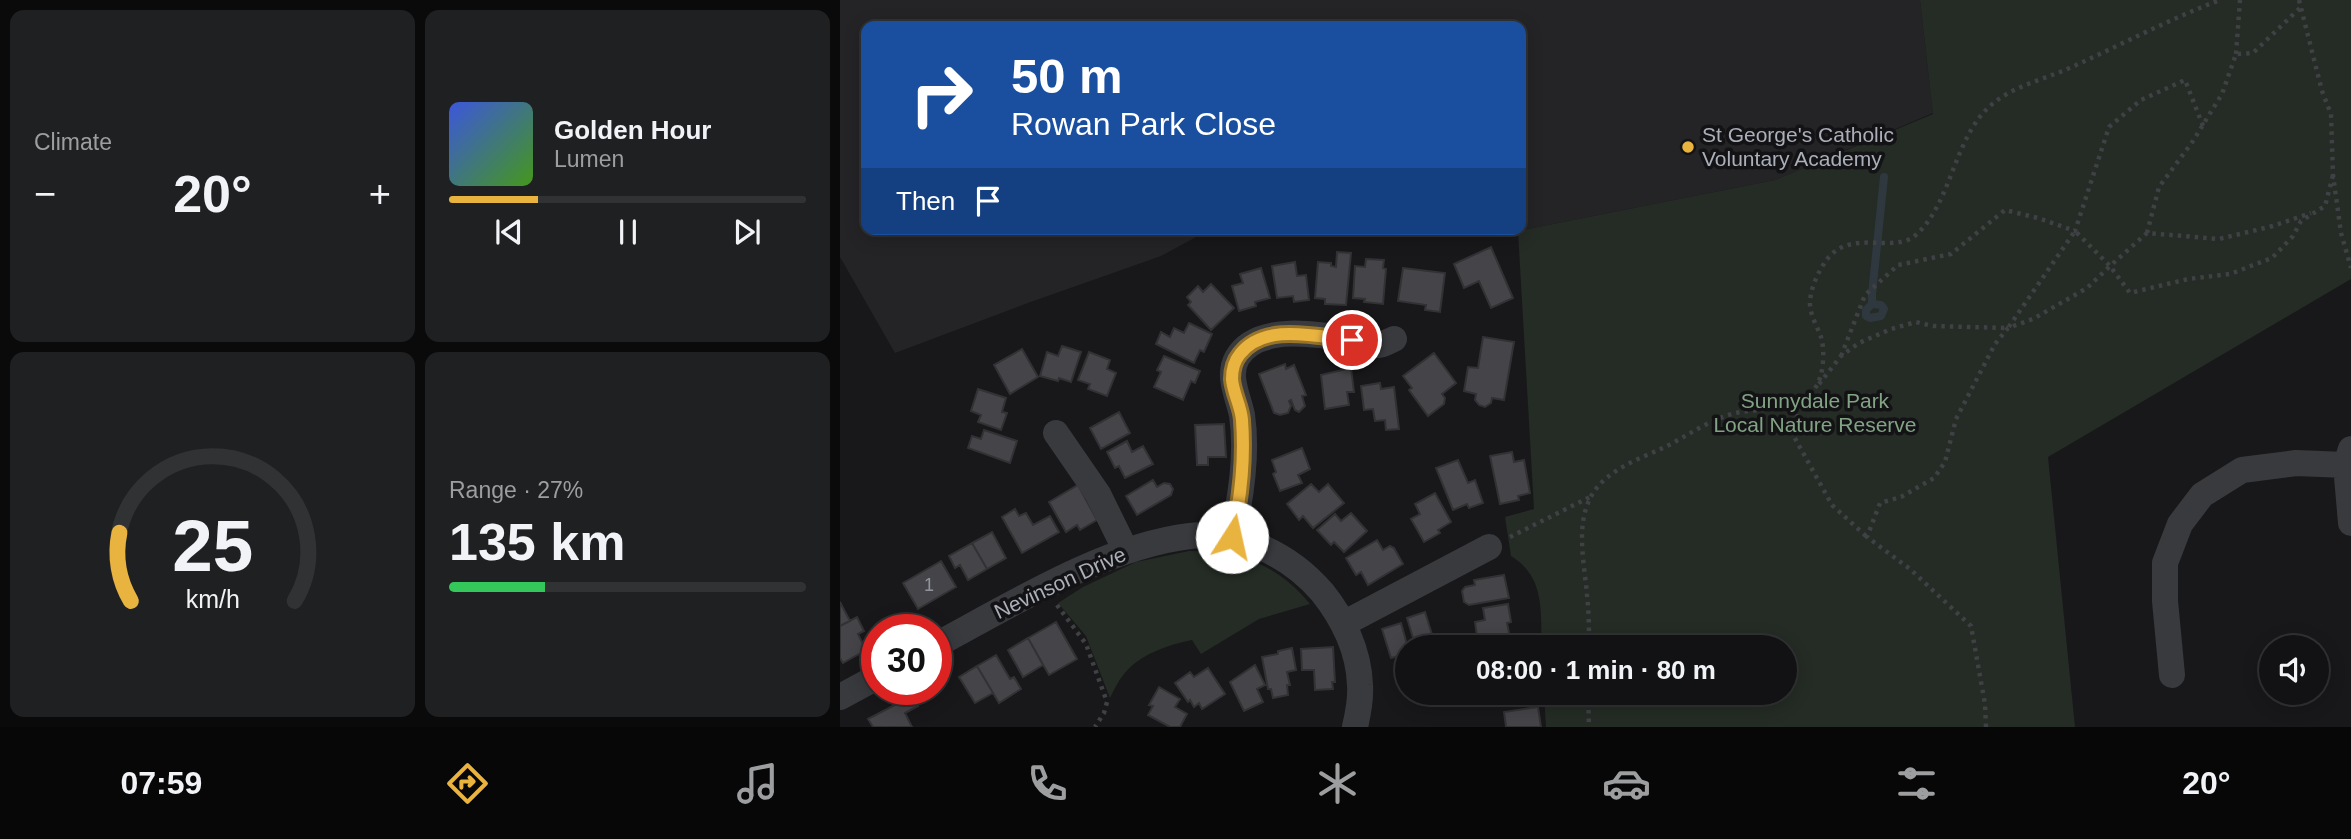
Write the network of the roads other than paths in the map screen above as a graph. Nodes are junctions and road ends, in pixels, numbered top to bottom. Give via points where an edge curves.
1 (1394, 339) dead end
2 (1056, 433) dead end
3 (2349, 457) edge
4 (2351, 523) edge
5 (1232, 537) junction
6 (1489, 547) road end
7 (1126, 551) junction
8 (1343, 624) junction
9 (952, 636) edge
10 (2172, 675) dead end
11 (861, 686) edge
12 (840, 697) edge
13 (1355, 727) edge

1 - 5 street via 1378,345 1289,334 1266,336 1246,346 1236,359 1232,377 1242,416 1244,456
2 - 7 street via 1098,494
3 - 4 street
3 - 10 street via 2242,470 2202,495 2180,524 2165,563
5 - 7 street, Nevinson Drive via 1191,536
5 - 8 street, Nevinson Drive via 1264,547 1292,565 1313,582
6 - 8 street
7 - 9 street, Nevinson Drive via 1046,586
8 - 13 street, Nevinson Drive via 1360,685
11 - 12 street

